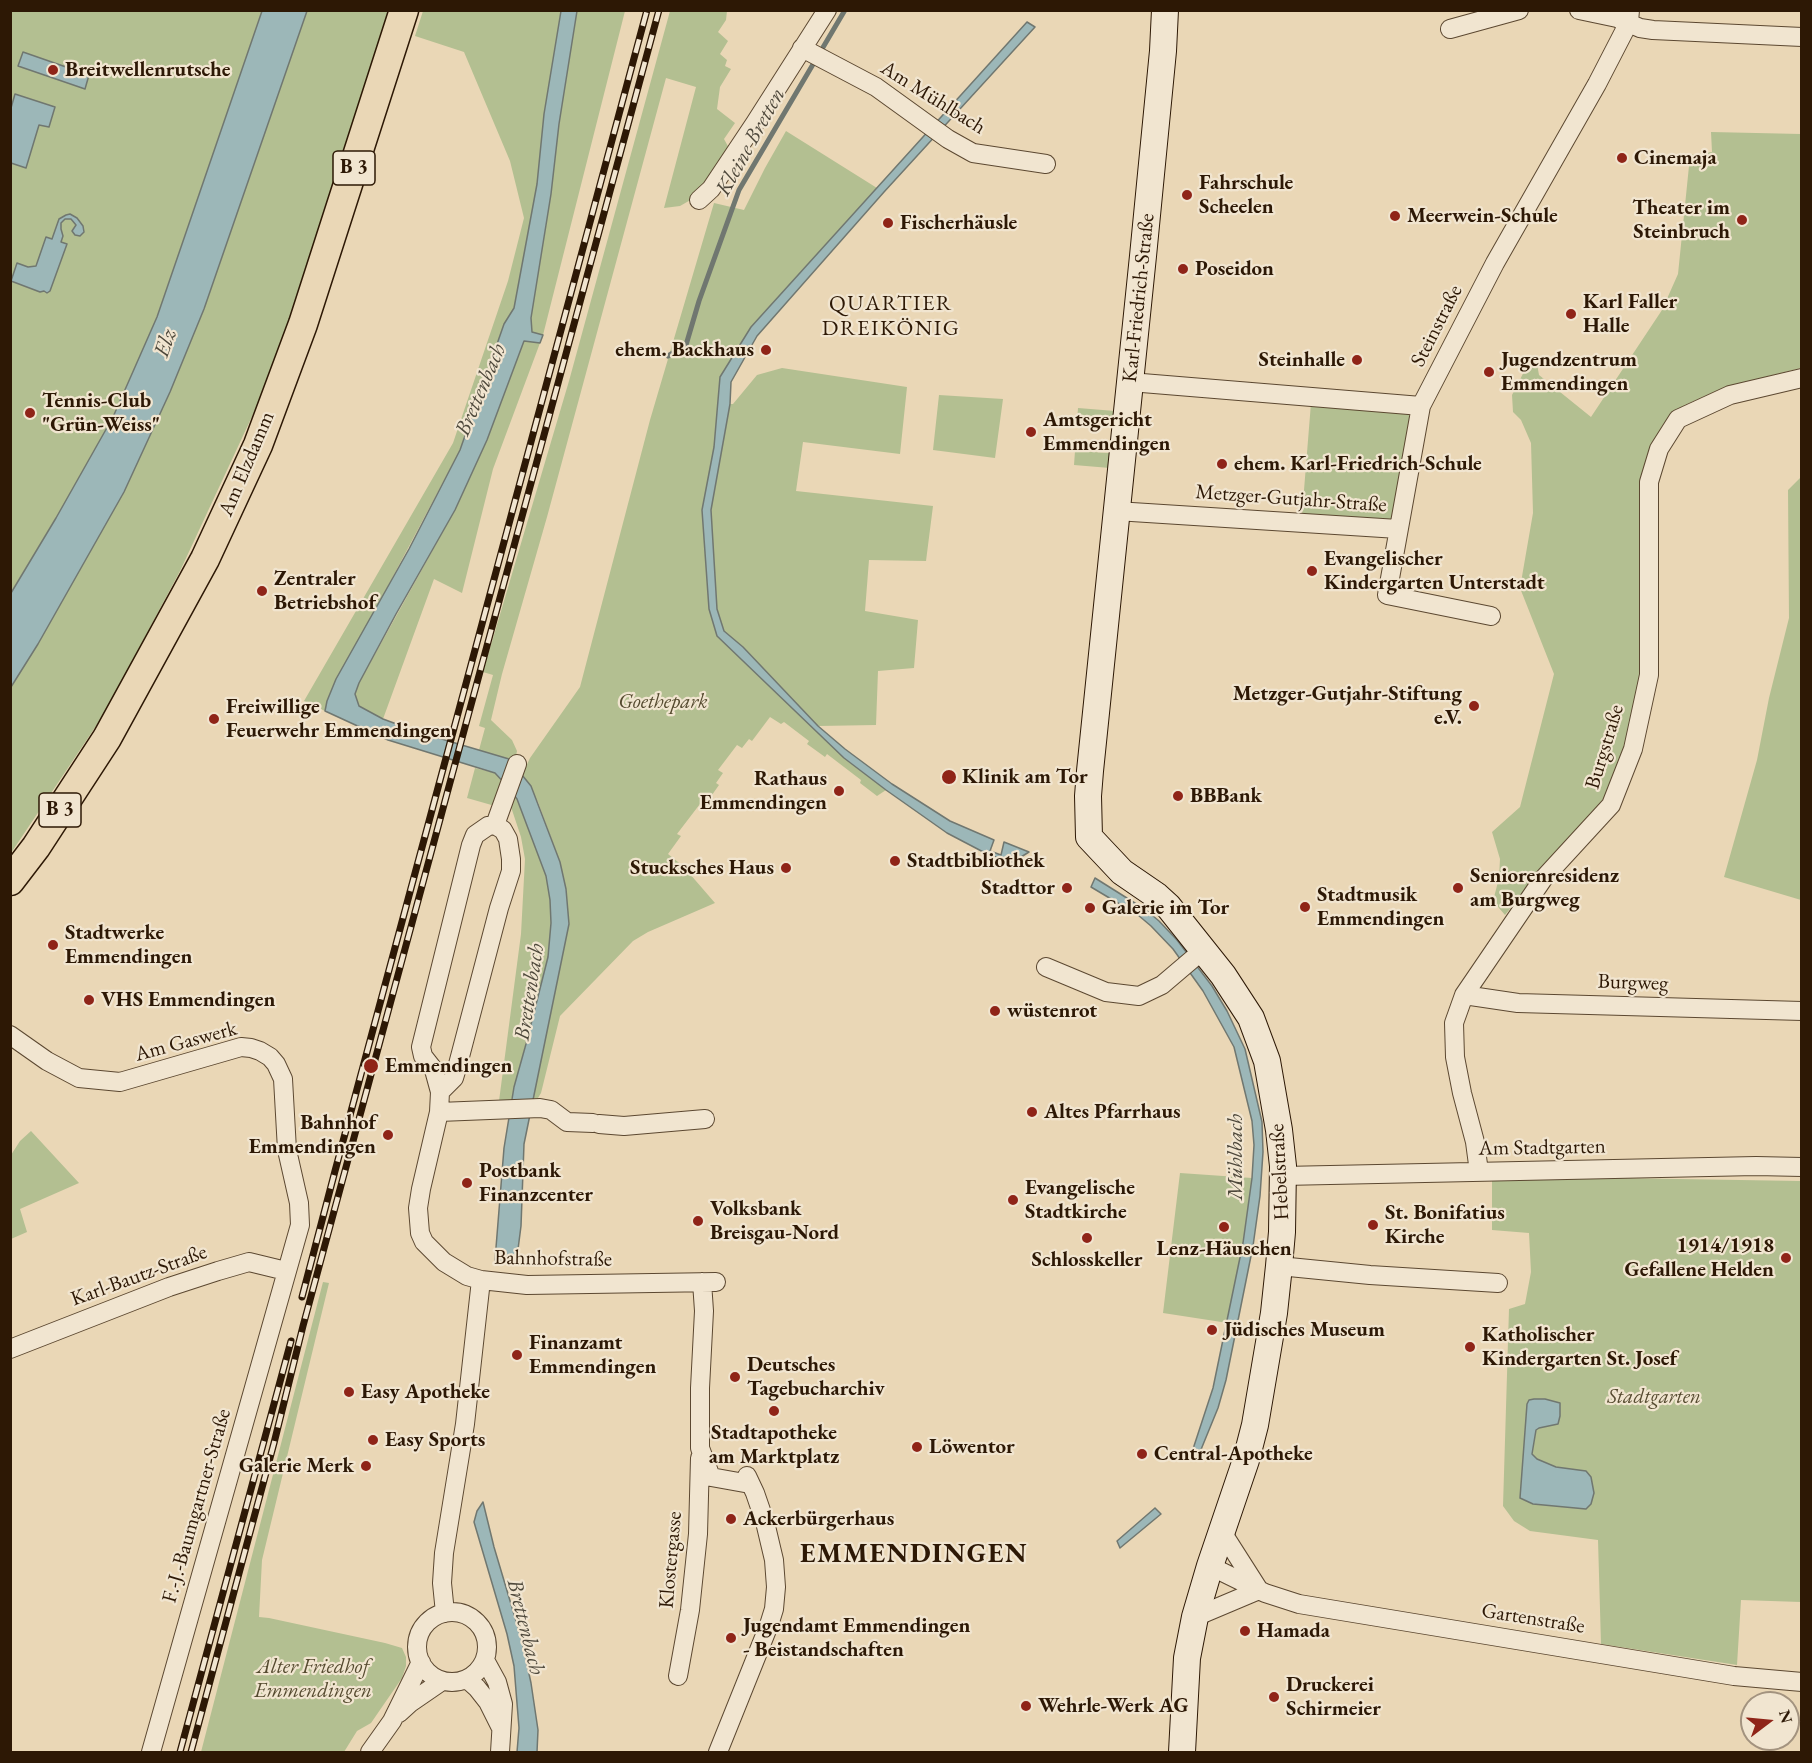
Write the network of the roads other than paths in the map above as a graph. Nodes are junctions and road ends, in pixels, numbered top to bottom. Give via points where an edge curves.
1 (404, 10) edge
2 (827, 10) edge
3 (1165, 10) edge
4 (1519, 10) edge
5 (1579, 10) edge
6 (1630, 16) edge
7 (1450, 29) dead end
8 (1802, 37) edge
9 (802, 48) junction
10 (1046, 164) dead end
11 (699, 200) dead end
12 (1802, 378) edge
13 (1130, 382) junction
14 (1421, 406) junction
15 (1116, 511) junction
16 (1398, 529) junction
17 (1491, 616) dead end
18 (517, 764) dead end
19 (495, 825) junction
20 (1089, 837) joint
21 (10, 881) edge
22 (1192, 958) junction
23 (1046, 967) dead end
24 (1464, 995) junction
25 (1802, 1011) edge
26 (10, 1035) edge
27 (431, 1064) junction
28 (457, 1068) junction
29 (440, 1092) junction
30 (439, 1112) junction
31 (705, 1119) dead end
32 (1802, 1167) edge
33 (1479, 1172) junction
34 (1283, 1176) junction
35 (1279, 1266) junction
36 (286, 1271) junction
37 (481, 1280) junction
38 (709, 1282) joint
39 (1498, 1283) dead end
40 (10, 1348) edge
41 (700, 1448) junction
42 (1222, 1532) junction
43 (1210, 1566) junction
44 (1258, 1590) junction
45 (445, 1613) junction
46 (1195, 1617) junction
47 (485, 1660) junction
48 (421, 1662) junction
49 (678, 1676) dead end
50 (467, 1679) junction
51 (442, 1681) junction
52 (1802, 1682) edge
53 (392, 1720) junction
54 (500, 1728) junction
55 (151, 1752) edge
56 (370, 1752) edge
57 (500, 1752) edge
58 (718, 1752) edge
59 (1182, 1752) edge

1 - 21 main road, Am Elzdamm / B 3 via 303,324 258,445 205,559 107,738
2 - 9 street
3 - 13 street, Karl-Friedrich-Straße
4 - 7 street
5 - 6 street via 1617,18
6 - 8 street via 1640,28 1653,30
6 - 14 street, Steinstraße
9 - 10 street, Am Mühlbach via 876,87 973,153
9 - 11 street via 711,189
12 - 24 street, Burgstraße via 1730,395 1678,419 1659,449 1649,482 1649,675 1633,749 1611,806 1543,879
13 - 14 street
13 - 15 street, Karl-Friedrich-Straße
14 - 16 street, Steinstraße
15 - 16 street, Metzger-Gutjahr-Straße
15 - 20 street, Karl-Friedrich-Straße via 1088,796
16 - 17 street, Metzger-Gutjahr-Straße via 1387,595
18 - 19 street
19 - 27 street, Bahnhofstraße via 475,835 467,857 421,1047
19 - 28 street via 507,839 511,871
20 - 22 street, Hebelstraße via 1117,867 1168,906
22 - 23 street via 1162,985 1139,996 1106,992
22 - 34 street, Hebelstraße via 1239,997 1257,1030 1273,1092
24 - 25 street, Burgweg via 1518,1003
24 - 33 street, Burgstraße via 1454,1023 1455,1057
26 - 36 street, Am Gaswerk via 75,1076 120,1082 241,1047 270,1057 283,1079 287,1150 299,1209 300,1225
27 - 28 street
27 - 29 street, Bahnhofstraße
28 - 29 street via 454,1078
29 - 30 street, Bahnhofstraße
30 - 31 street via 534,1108 551,1110 567,1122 624,1126
30 - 37 street, Bahnhofstraße via 421,1189 420,1233 444,1262
32 - 33 street, Am Stadtgarten
33 - 34 street, Am Stadtgarten
34 - 35 street, Hebelstraße
35 - 39 street
35 - 42 street, Hebelstraße via 1255,1425
36 - 40 street, Karl-Bautz-Straße via 249,1262 169,1287
36 - 55 street, F.-J.-Baumgartner-Straße
37 - 38 street, Bahnhofstraße via 527,1285
37 - 45 street via 465,1424 444,1553
38 - 41 street, Klostergasse via 704,1311
41 - 49 street, Klostergasse via 698,1534
41 - 58 street via 711,1477 748,1480 765,1522 776,1587 769,1625
42 - 43 street, Hebelstraße
42 - 44 street
43 - 44 street, Gartenstraße
43 - 46 street, Hebelstraße
44 - 46 street
44 - 52 street, Gartenstraße via 1299,1604 1734,1676
45 - 47 street via 466,1615 482,1629 486,1639
45 - 48 street via 427,1623 421,1632
46 - 59 street, Hebelstraße via 1187,1658
47 - 50 street via 478,1672
47 - 54 street via 503,1704
48 - 51 street via 429,1674
48 - 53 street
50 - 51 street
50 - 54 street via 488,1702
51 - 53 street via 410,1702
53 - 56 street
54 - 57 street

